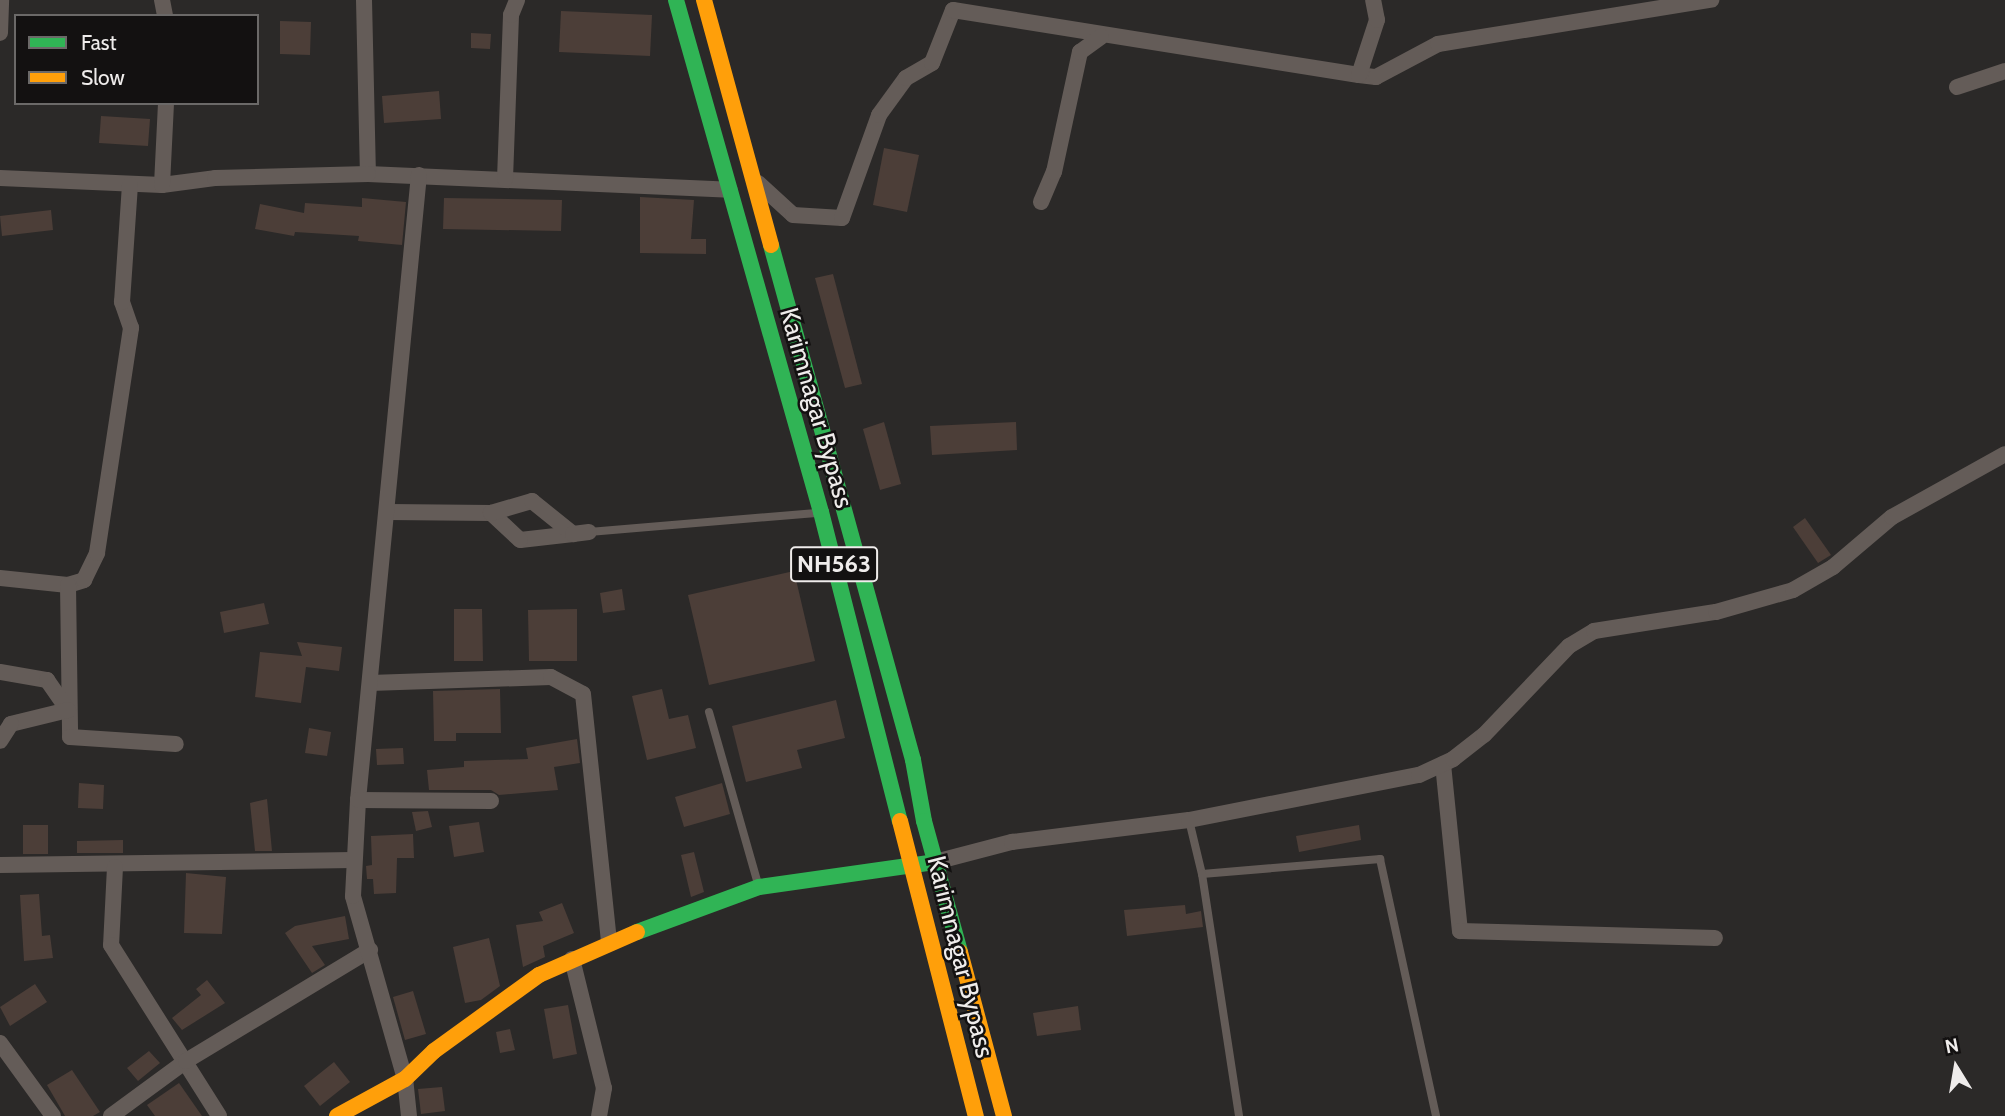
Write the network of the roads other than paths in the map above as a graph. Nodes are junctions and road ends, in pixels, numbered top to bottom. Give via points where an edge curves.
1 (2, 0) edge
2 (364, 0) edge
3 (517, 0) edge
4 (668, 0) edge
5 (704, 0) edge
6 (1373, 0) edge
7 (1711, 0) edge
8 (678, 8) edge
9 (1, 14) edge
10 (0, 33) edge
11 (1101, 37) junction
12 (2005, 71) edge
13 (1359, 75) junction
14 (1957, 88) dead end
15 (166, 105) edge
16 (368, 174) junction
17 (419, 175) junction
18 (0, 178) edge
19 (505, 179) junction
20 (758, 183) junction
21 (130, 185) junction
22 (162, 185) junction
23 (730, 190) junction
24 (1041, 202) dead end
25 (2005, 454) edge
26 (389, 512) junction
27 (821, 512) junction
28 (491, 513) junction
29 (581, 533) junction
30 (0, 578) edge
31 (68, 585) junction
32 (0, 672) edge
33 (370, 683) junction
34 (68, 710) junction
35 (709, 712) dead end
36 (0, 741) edge
37 (176, 744) dead end
38 (1443, 764) junction
39 (358, 800) junction
40 (491, 801) dead end
41 (1189, 820) junction
42 (353, 860) junction
43 (935, 862) junction
44 (0, 865) edge
45 (911, 866) junction
46 (115, 867) junction
47 (1202, 874) junction
48 (759, 887) junction
49 (1715, 938) dead end
50 (609, 942) junction
51 (370, 950) junction
52 (572, 960) junction
53 (0, 1043) edge
54 (186, 1061) junction
55 (405, 1079) junction
56 (53, 1116) edge
57 (111, 1116) edge
58 (219, 1116) edge
59 (337, 1116) edge
60 (409, 1116) edge
61 (599, 1116) edge
62 (975, 1116) edge
63 (1004, 1116) edge
64 (1239, 1116) edge
65 (1436, 1116) edge

1 - 9 street
2 - 16 street
3 - 19 street via 511,15
4 - 8 main road, NH563
5 - 20 main road, NH563
6 - 13 street via 1377,20
7 - 13 street via 1438,44 1376,77
8 - 23 main road, Karimnagar Bypass / NH563
9 - 10 street
11 - 13 street
11 - 20 street via 953,10 932,63 906,78 879,115 842,218 793,215
11 - 24 street via 1080,52 1054,172
12 - 14 street
15 - 22 street
16 - 17 street
16 - 22 street via 215,178
17 - 19 street
17 - 26 street
18 - 21 street
19 - 23 street
20 - 43 main road, Karimnagar Bypass / NH563 via 913,760
21 - 22 street
21 - 31 street via 122,302 131,328 97,553 85,580
23 - 27 main road, Karimnagar Bypass / NH563
25 - 38 street via 1892,517 1833,567 1793,590 1716,612 1594,631 1569,646 1484,735
26 - 28 street
26 - 33 street
27 - 29 lane
27 - 45 main road, Karimnagar Bypass / NH563
28 - 29 street via 520,540
28 - 29 street via 532,501
30 - 31 street
31 - 34 street
32 - 34 street via 47,680
33 - 39 street
33 - 50 street via 551,677 583,695
34 - 36 street via 11,724
34 - 37 street via 70,737
35 - 48 lane
38 - 41 street via 1419,775 1354,791
38 - 49 street via 1460,931
39 - 40 street
39 - 42 street
41 - 43 street via 1012,842
41 - 47 lane
42 - 46 street
42 - 51 street via 353,896
43 - 45 main road
43 - 63 main road, Karimnagar Bypass / NH563
44 - 46 street
45 - 48 main road
45 - 62 main road, Karimnagar Bypass / NH563
46 - 54 street via 111,945
47 - 64 lane
47 - 65 lane via 1380,859
48 - 50 main road
50 - 52 main road
51 - 54 street
51 - 55 street
52 - 55 main road via 518,990 434,1051
52 - 61 street via 604,1088
53 - 56 street
54 - 57 street
54 - 58 street
55 - 59 main road
55 - 60 street

